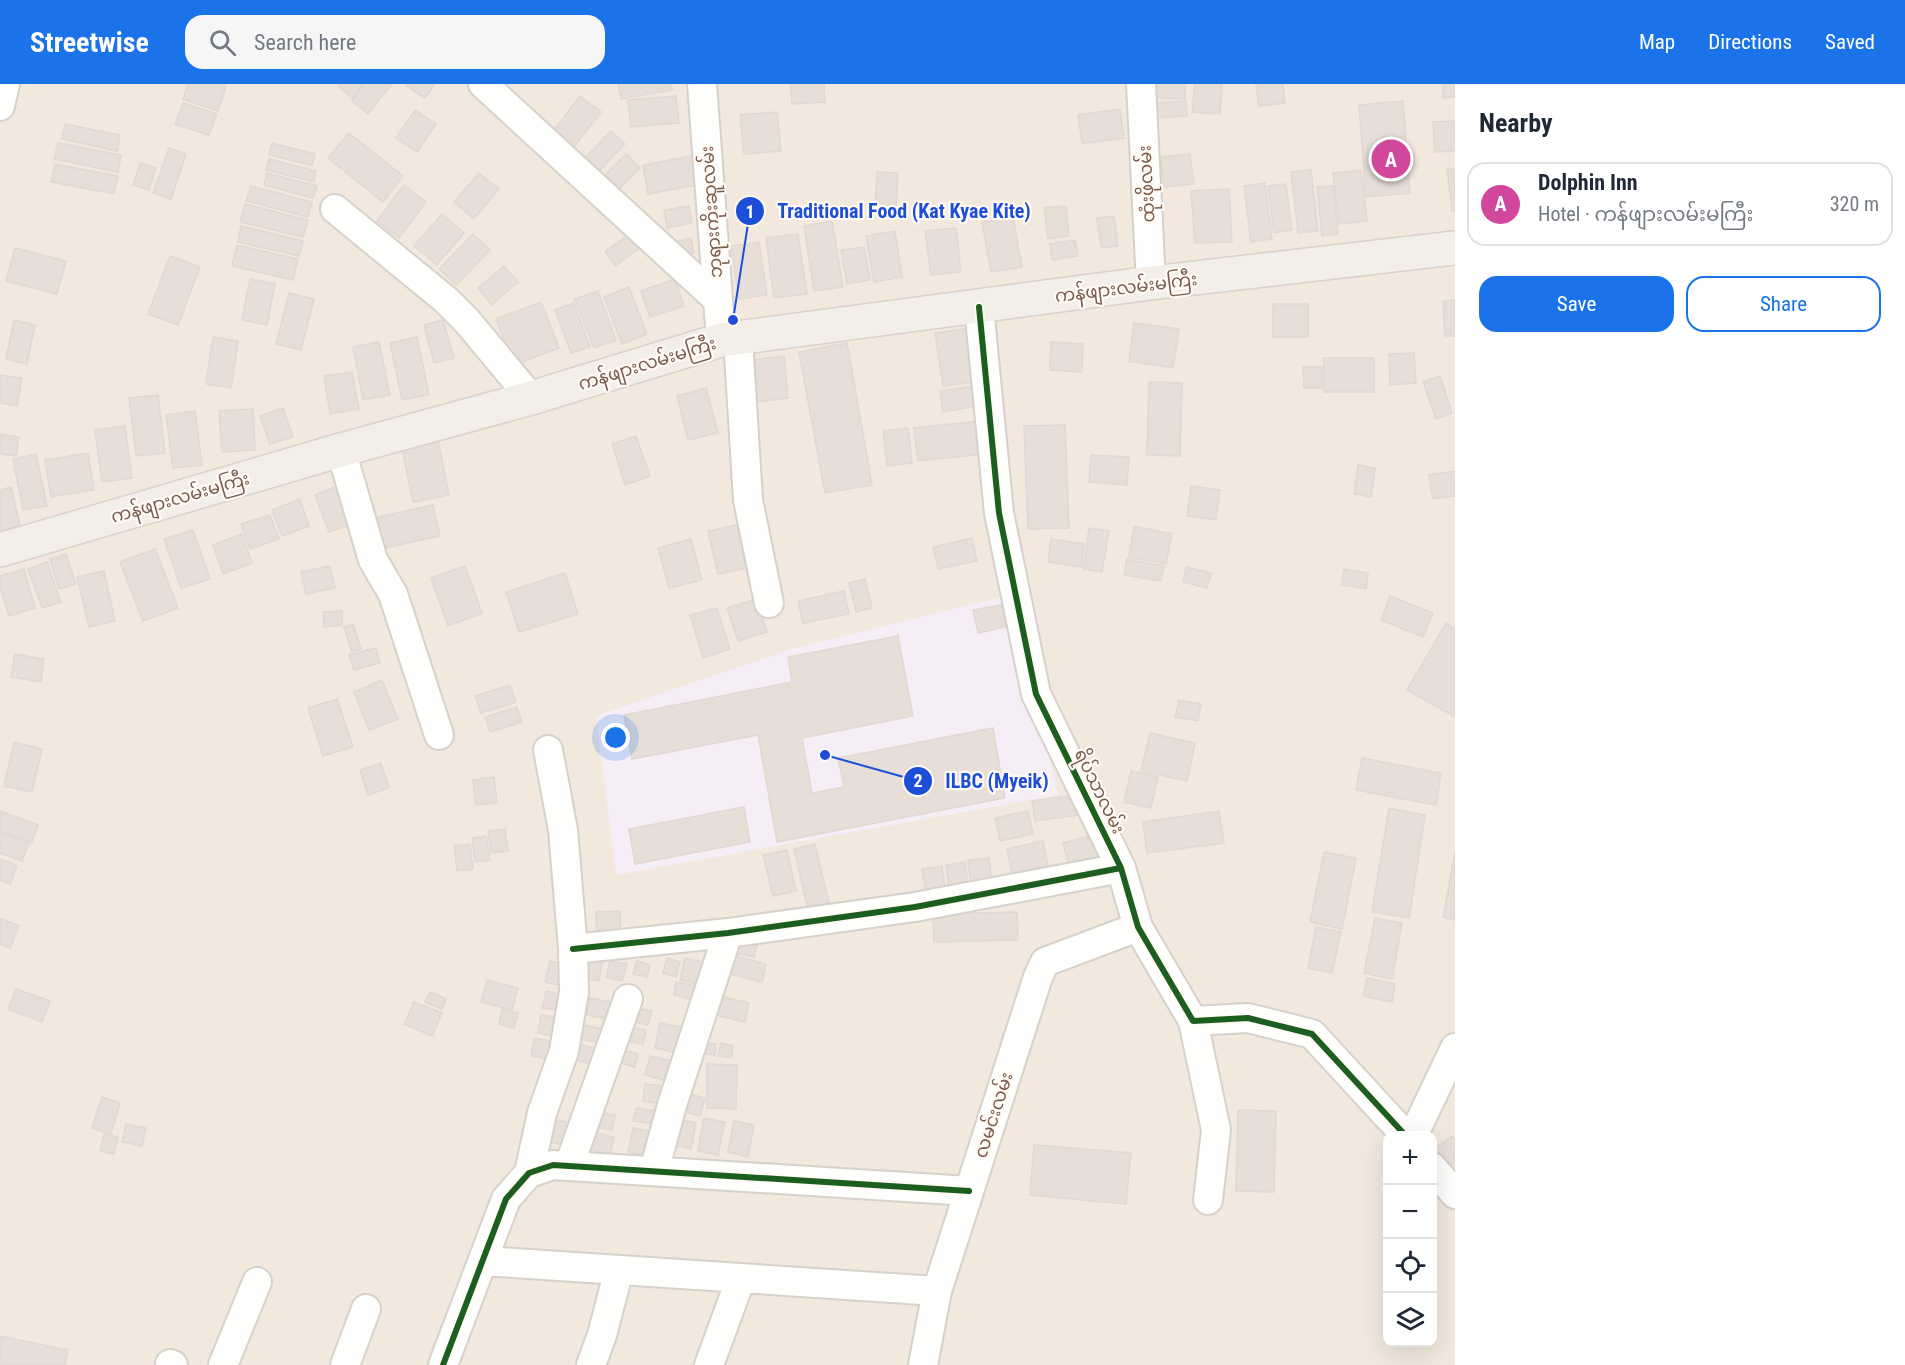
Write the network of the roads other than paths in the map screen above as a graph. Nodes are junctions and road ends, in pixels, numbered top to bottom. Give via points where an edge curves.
1 (5, 84) edge
2 (483, 84) edge
3 (702, 84) edge
4 (1141, 84) edge
5 (0, 106) edge
6 (335, 209) dead end
7 (1455, 248) edge
8 (1151, 283) junction
9 (718, 300) junction
10 (979, 307) junction
11 (730, 339) junction
12 (531, 398) junction
13 (341, 450) junction
14 (0, 550) edge
15 (769, 603) dead end
16 (439, 735) dead end
17 (548, 750) dead end
18 (1122, 868) junction
19 (1138, 927) junction
20 (728, 933) junction
21 (573, 949) junction
22 (628, 999) dead end
23 (1193, 1021) junction
24 (1455, 1048) edge
25 (1401, 1131) edge
26 (1415, 1131) edge
27 (569, 1166) junction
28 (654, 1171) junction
29 (528, 1173) junction
30 (1437, 1173) edge
31 (969, 1191) junction
32 (1455, 1194) edge
33 (1208, 1200) dead end
34 (483, 1261) junction
35 (619, 1270) junction
36 (741, 1278) junction
37 (257, 1282) dead end
38 (937, 1292) junction
39 (366, 1309) dead end
40 (224, 1365) edge
41 (345, 1365) edge
42 (443, 1365) edge
43 (591, 1365) edge
44 (709, 1365) edge
45 (923, 1365) edge

1 - 5 street
2 - 9 street
3 - 9 street, ဘုရားကိုးဆူလမ်း
4 - 8 street, ထုံးဖိုလမ်း
6 - 12 street via 446,300
7 - 8 main road, ကန်ဖျားလမ်းမကြီး
8 - 10 main road, ကန်ဖျားလမ်းမကြီး
9 - 11 street, ဘုရားကိုးဆူလမ်း
10 - 11 main road, ကန်ဖျားလမ်းမကြီး
10 - 18 street, ရိပ်သာလမ်း via 999,513 1036,694
11 - 12 main road, ကန်ဖျားလမ်းမကြီး
11 - 15 street, ဘုရားကိုးဆူလမ်း via 748,500
12 - 13 main road, ကန်ဖျားလမ်းမကြီး
13 - 14 main road, ကန်ဖျားလမ်းမကြီး
13 - 16 street via 373,560 393,594
17 - 21 street via 563,830
18 - 19 street, ရိပ်သာလမ်း
18 - 20 street via 915,907
19 - 23 street, ရိပ်သာလမ်း
19 - 31 street, လမင်းလမ်း via 1045,962
20 - 21 street
20 - 28 street
21 - 29 street via 574,992 564,1051 542,1113
22 - 27 street
23 - 25 street via 1248,1018 1312,1034
23 - 33 street, ရိပ်သာလမ်း via 1216,1130
24 - 26 street
27 - 28 street
27 - 29 street via 553,1165
28 - 31 street
29 - 34 street via 506,1199
30 - 32 street
31 - 38 street, လမင်းလမ်း
34 - 35 street
34 - 42 street
35 - 36 street
35 - 43 street
36 - 38 street
36 - 44 street
37 - 40 street
38 - 45 street, လမင်းလမ်း
39 - 41 street

